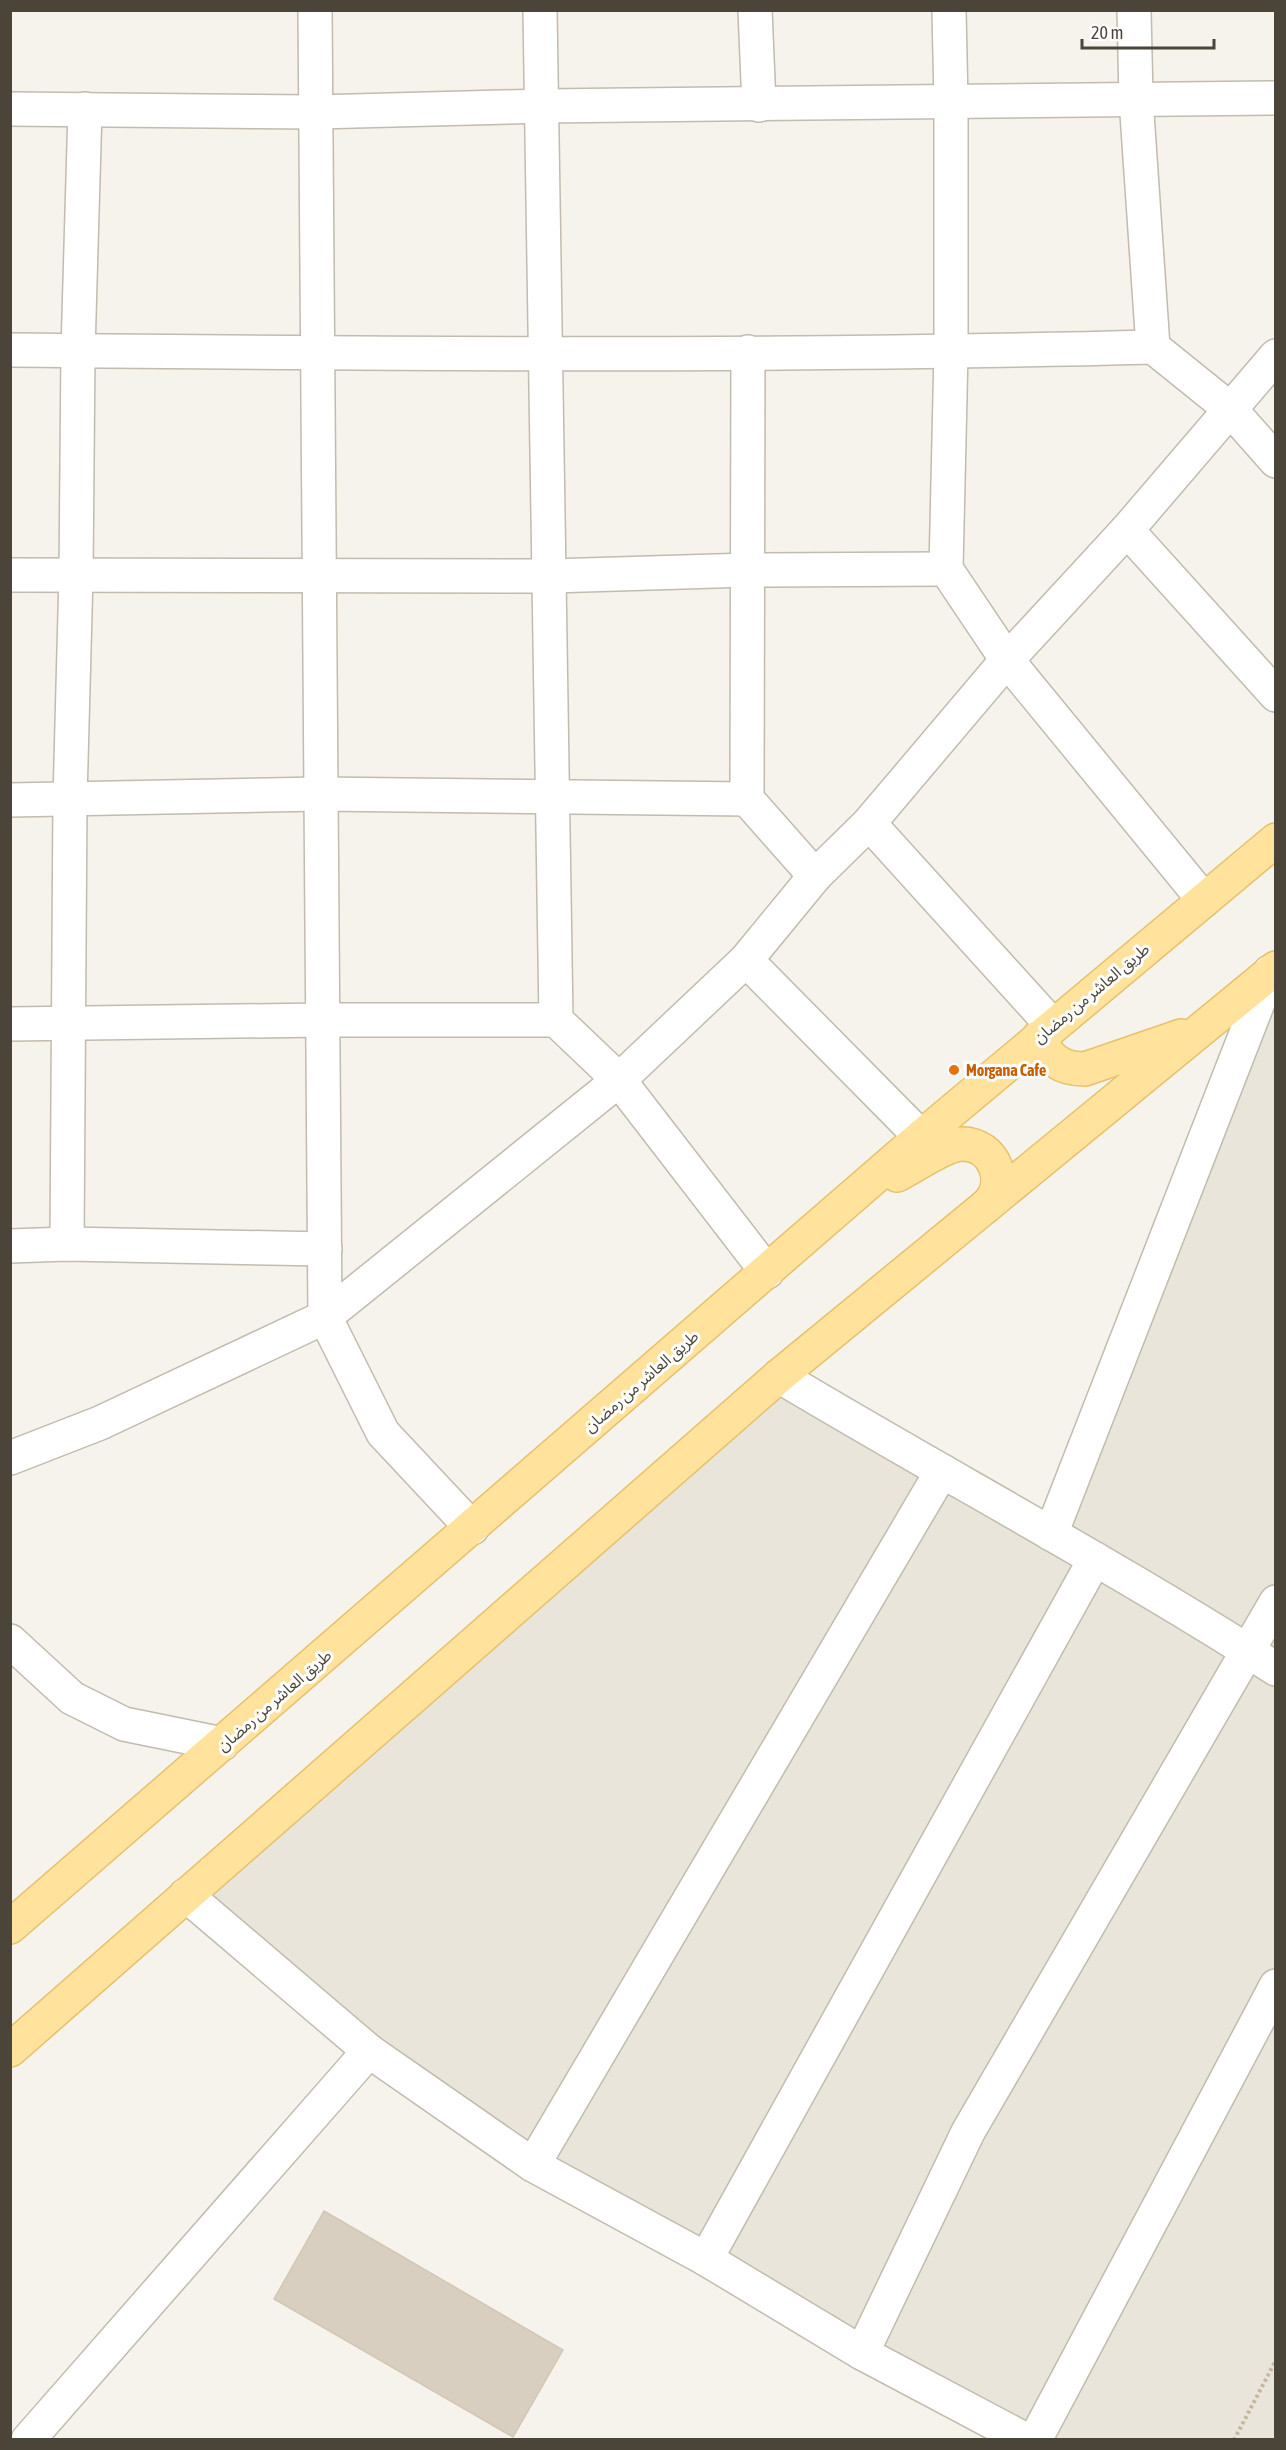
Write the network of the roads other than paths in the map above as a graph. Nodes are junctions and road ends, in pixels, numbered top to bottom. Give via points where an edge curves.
1 (315, 10) edge
2 (540, 10) edge
3 (755, 10) edge
4 (949, 10) edge
5 (1134, 10) edge
6 (1275, 98) edge
7 (1136, 99) junction
8 (951, 103) junction
9 (759, 105) junction
10 (543, 106) junction
11 (10, 109) edge
12 (85, 109) junction
13 (316, 112) junction
14 (1153, 347) junction
15 (10, 350) edge
16 (78, 351) junction
17 (317, 352) junction
18 (748, 352) junction
19 (951, 352) junction
20 (545, 354) junction
21 (1275, 356) edge
22 (1230, 409) junction
23 (1275, 461) edge
24 (1127, 530) junction
25 (946, 569) junction
26 (748, 570) junction
27 (10, 575) edge
28 (76, 575) junction
29 (319, 576) junction
30 (551, 576) junction
31 (1007, 660) junction
32 (1275, 695) edge
33 (321, 794) junction
34 (552, 797) junction
35 (70, 799) junction
36 (747, 799) junction
37 (10, 800) edge
38 (869, 823) junction
39 (1275, 840) edge
40 (815, 876) junction
41 (1204, 900) junction
42 (747, 960) junction
43 (1273, 970) edge
44 (323, 1020) junction
45 (556, 1020) junction
46 (70, 1023) junction
47 (10, 1024) edge
48 (1202, 1029) junction
49 (1046, 1031) junction
50 (619, 1080) junction
51 (921, 1137) junction
52 (852, 1199) junction
53 (982, 1210) junction
54 (68, 1244) junction
55 (10, 1246) edge
56 (325, 1249) junction
57 (767, 1272) junction
58 (325, 1317) junction
59 (779, 1376) junction
60 (10, 1458) edge
61 (942, 1471) junction
62 (472, 1528) junction
63 (1051, 1534) junction
64 (1095, 1559) junction
65 (1275, 1602) edge
66 (10, 1641) edge
67 (1247, 1651) junction
68 (1275, 1669) edge
69 (222, 1744) junction
70 (186, 1895) junction
71 (10, 1927) edge
72 (1275, 1986) edge
73 (10, 2050) edge
74 (369, 2051) junction
75 (533, 2165) junction
76 (706, 2259) junction
77 (862, 2353) junction
78 (10, 2432) edge
79 (18, 2439) edge
80 (28, 2439) edge
81 (1026, 2439) edge
82 (1035, 2439) edge

1 - 13 street
2 - 10 street
3 - 9 street
4 - 8 street
5 - 7 street
6 - 7 street
7 - 8 street
7 - 14 street
8 - 9 street
8 - 19 street
9 - 10 street
10 - 13 street
10 - 20 street
11 - 12 street
12 - 13 street
12 - 16 street
13 - 17 street
14 - 19 street
14 - 22 street
15 - 16 street
16 - 17 street
16 - 28 street
17 - 20 street
17 - 29 street
18 - 19 street
18 - 20 street
18 - 26 street
19 - 25 street
20 - 30 street
21 - 22 street
22 - 23 street
22 - 24 street
24 - 31 street
24 - 32 street
25 - 26 street
25 - 31 street
26 - 30 street
26 - 36 street
27 - 28 street
28 - 29 street
28 - 35 street
29 - 30 street
29 - 33 street
30 - 34 street
31 - 38 street
31 - 41 street
33 - 34 street
33 - 35 street
33 - 44 street
34 - 36 street
34 - 45 street
35 - 37 street
35 - 46 street
36 - 40 street
38 - 40 street
38 - 49 street
39 - 41 main road, طريق العاشر من رمضان
40 - 42 street
41 - 49 main road, طريق العاشر من رمضان
42 - 50 street
42 - 51 street
43 - 48 main road
43 - 63 street
44 - 45 street
44 - 46 street
44 - 56 street
45 - 50 street
46 - 47 street
46 - 54 street
48 - 49 main road via 1086,1069 1061,1065 1043,1049
48 - 53 main road
49 - 51 main road, طريق العاشر من رمضان
50 - 57 street
50 - 58 street
51 - 52 main road, طريق العاشر من رمضان
52 - 53 main road via 959,1144 982,1149 997,1168 997,1192
52 - 57 main road, طريق العاشر من رمضان
53 - 59 main road
54 - 55 street
54 - 56 street
56 - 58 street
57 - 62 main road, طريق العاشر من رمضان
58 - 60 street via 100,1423
58 - 62 street via 382,1433
59 - 61 street
59 - 70 main road
61 - 63 street
61 - 75 street
62 - 69 main road, طريق العاشر من رمضان
63 - 64 street
64 - 67 street
64 - 76 street
65 - 67 street
66 - 69 street via 72,1698 124,1724
67 - 68 street
67 - 77 street via 968,2132
69 - 71 main road, طريق العاشر من رمضان
70 - 73 main road
70 - 74 street
72 - 82 street
74 - 75 street
74 - 80 street
75 - 76 street
76 - 77 street
77 - 81 street
78 - 79 street

